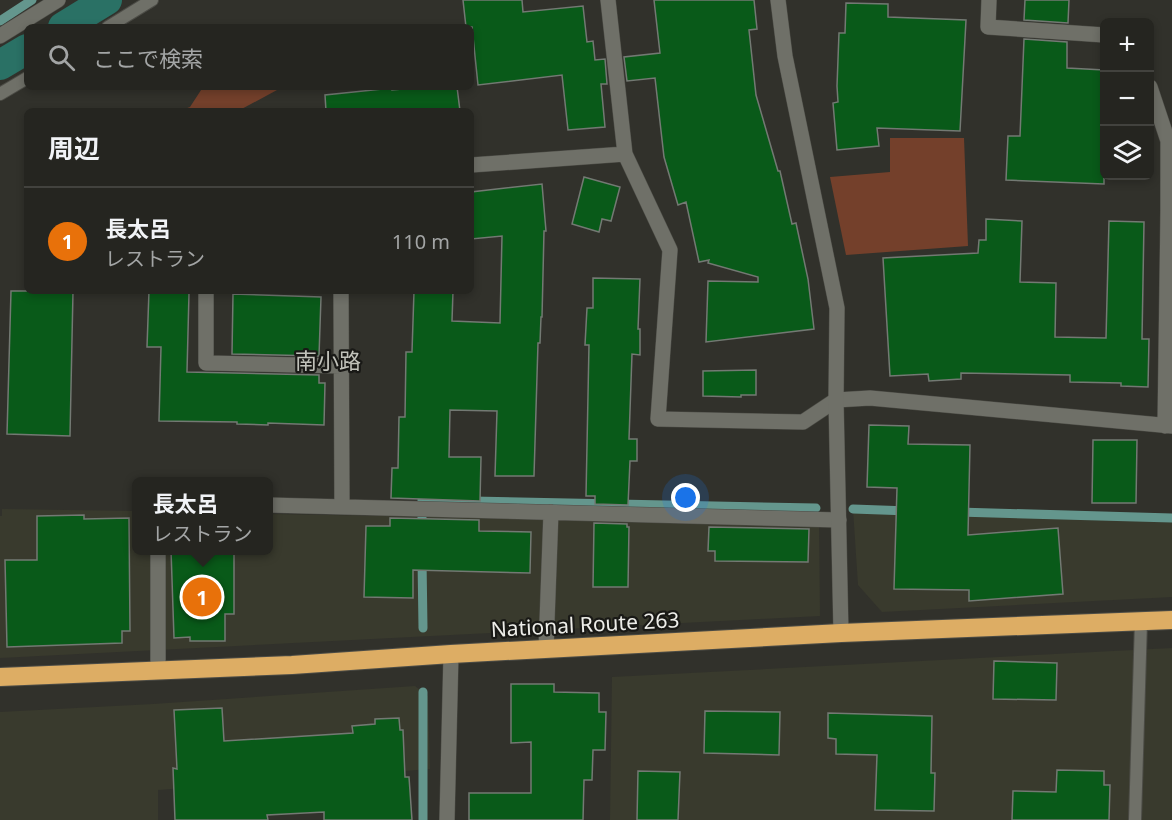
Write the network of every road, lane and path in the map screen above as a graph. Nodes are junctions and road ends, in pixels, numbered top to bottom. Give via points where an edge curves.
1 (58, 0) edge
2 (152, 0) edge
3 (608, 0) edge
4 (778, 0) edge
5 (989, 0) edge
6 (113, 24) edge
7 (1100, 35) edge
8 (0, 36) edge
9 (24, 80) edge
10 (0, 94) edge
11 (1154, 100) edge
12 (1170, 141) edge
13 (625, 154) junction
14 (474, 165) edge
15 (206, 294) edge
16 (341, 294) edge
17 (341, 366) junction
18 (836, 400) junction
19 (1169, 426) edge
20 (273, 505) edge
21 (342, 506) junction
22 (551, 512) junction
23 (839, 520) junction
24 (158, 555) edge
25 (1172, 620) edge
26 (1141, 621) junction
27 (841, 633) junction
28 (546, 649) junction
29 (451, 654) junction
30 (158, 669) junction
31 (0, 677) edge
32 (447, 820) edge
33 (1135, 820) edge

1 - 8 street
2 - 6 lane
3 - 13 street
4 - 18 street via 785,56 837,308
5 - 7 street via 988,27
9 - 10 lane
11 - 12 street
12 - 19 street
13 - 14 street
13 - 18 street via 670,250 658,419 803,422
15 - 17 street via 206,363
16 - 17 street
17 - 21 street
18 - 19 street via 870,398
18 - 23 street
20 - 21 street
21 - 22 street
22 - 23 street
22 - 28 street
23 - 27 street
24 - 30 street
25 - 26 highway, National Route 263
26 - 27 highway, National Route 263
26 - 33 lane
27 - 28 highway, National Route 263
28 - 29 highway, National Route 263
29 - 30 highway, National Route 263
29 - 32 street
30 - 31 highway, National Route 263

